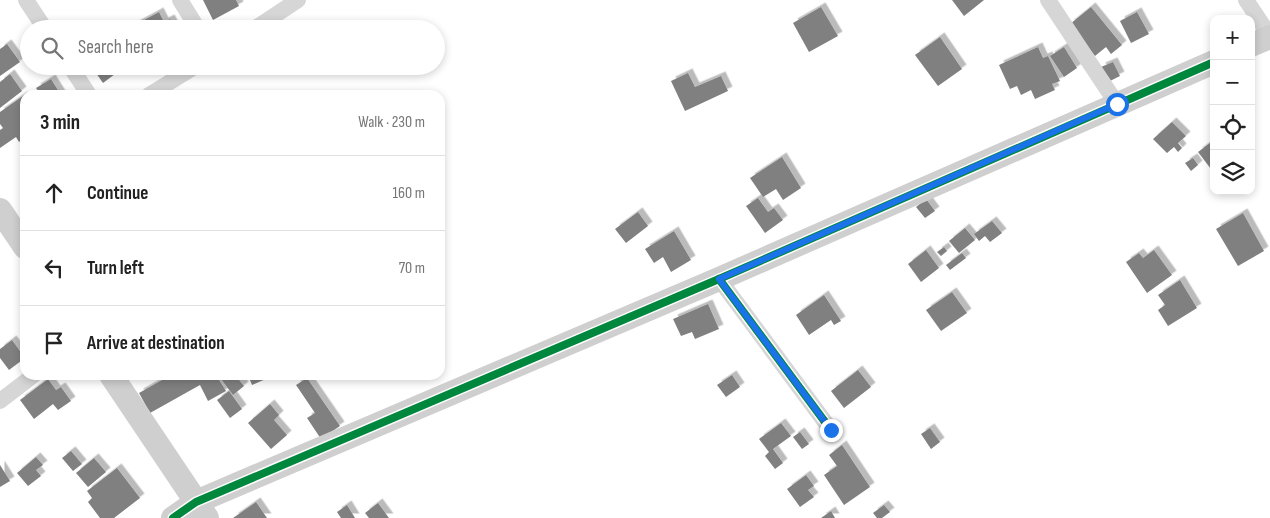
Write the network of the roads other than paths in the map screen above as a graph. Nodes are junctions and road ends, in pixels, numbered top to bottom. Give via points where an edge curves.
1 (26, 0) edge
2 (180, 0) edge
3 (298, 0) edge
4 (1048, 0) edge
5 (1246, 0) edge
6 (39, 20) edge
7 (192, 20) edge
8 (268, 20) edge
9 (1270, 37) edge
10 (1255, 43) edge
11 (1210, 64) edge
12 (76, 75) edge
13 (181, 75) edge
14 (86, 90) edge
15 (157, 90) edge
16 (1117, 104) junction
17 (0, 210) edge
18 (20, 240) edge
19 (719, 279) junction
20 (27, 380) edge
21 (115, 380) edge
22 (0, 401) edge
23 (831, 430) dead end
24 (201, 510) edge
25 (173, 518) edge

1 - 6 street
2 - 7 street
3 - 8 street
4 - 16 street
5 - 9 street
9 - 10 street
11 - 16 street
12 - 14 street
13 - 15 street
16 - 19 street
17 - 18 street
19 - 23 street
19 - 24 street
20 - 22 street
21 - 24 street
24 - 25 street

